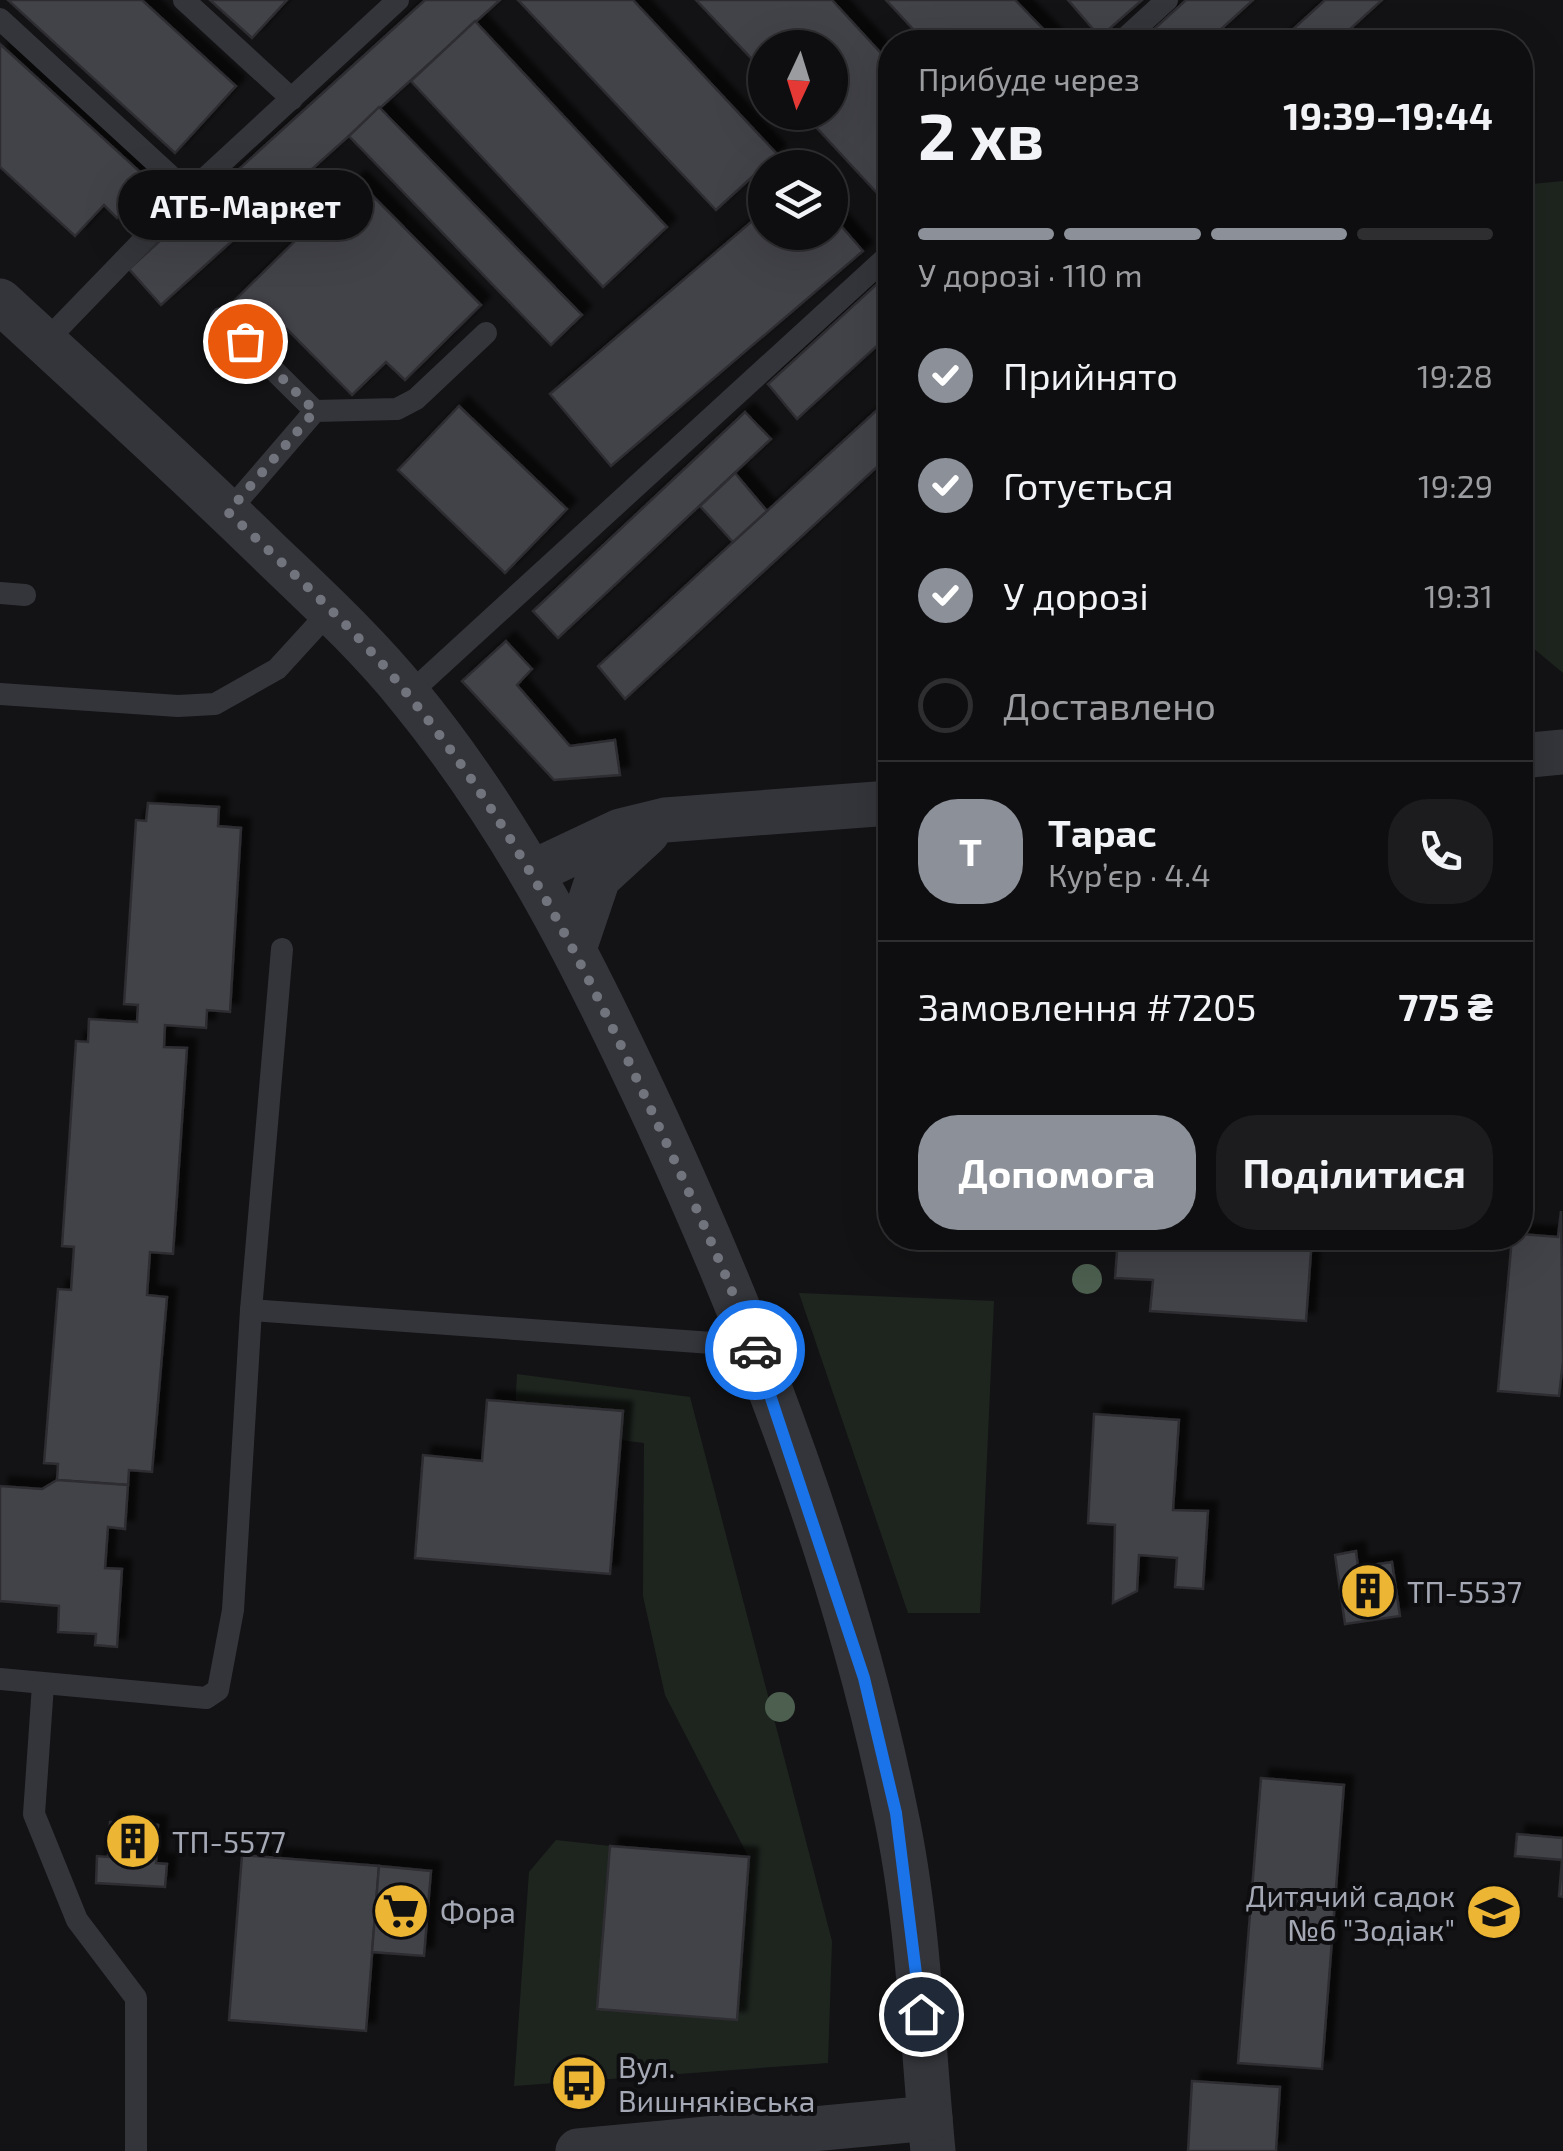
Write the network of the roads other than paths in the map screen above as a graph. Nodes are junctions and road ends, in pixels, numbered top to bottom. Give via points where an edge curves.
1 (184, 0) edge
2 (1167, 0) edge
3 (381, 5) edge
4 (0, 19) edge
5 (1134, 30) edge
6 (292, 98) junction
7 (189, 193) junction
8 (878, 265) edge
9 (0, 301) edge
10 (221, 318) dead end
11 (486, 333) dead end
12 (45, 342) junction
13 (315, 411) junction
14 (228, 512) junction
15 (0, 592) edge
16 (25, 595) dead end
17 (330, 610) junction
18 (0, 694) edge
19 (408, 695) junction
20 (1563, 752) edge
21 (1533, 755) edge
22 (878, 805) edge
23 (666, 820) junction
24 (534, 872) junction
25 (575, 946) junction
26 (282, 949) dead end
27 (250, 1310) junction
28 (754, 1346) junction
29 (0, 1679) edge
30 (42, 1685) junction
31 (931, 2135) edge
32 (136, 2151) edge
33 (578, 2151) edge

1 - 6 lane
2 - 5 lane
3 - 6 lane
4 - 7 lane
6 - 7 lane
7 - 12 lane
8 - 19 lane
9 - 12 street
10 - 13 lane
11 - 13 lane via 416,400 397,409
12 - 14 street
13 - 14 lane
14 - 17 street
15 - 16 lane
17 - 18 lane via 277,669 214,704
17 - 19 street
19 - 24 street
20 - 21 street
22 - 23 street
23 - 24 street via 620,831
23 - 25 street via 598,878
24 - 25 street
25 - 28 street
26 - 27 lane
27 - 28 lane
27 - 30 lane via 233,1610 218,1690 206,1698
28 - 31 street via 852,1633 896,1813
29 - 30 lane
30 - 32 lane via 34,1814 77,1920 136,1998
31 - 33 street

